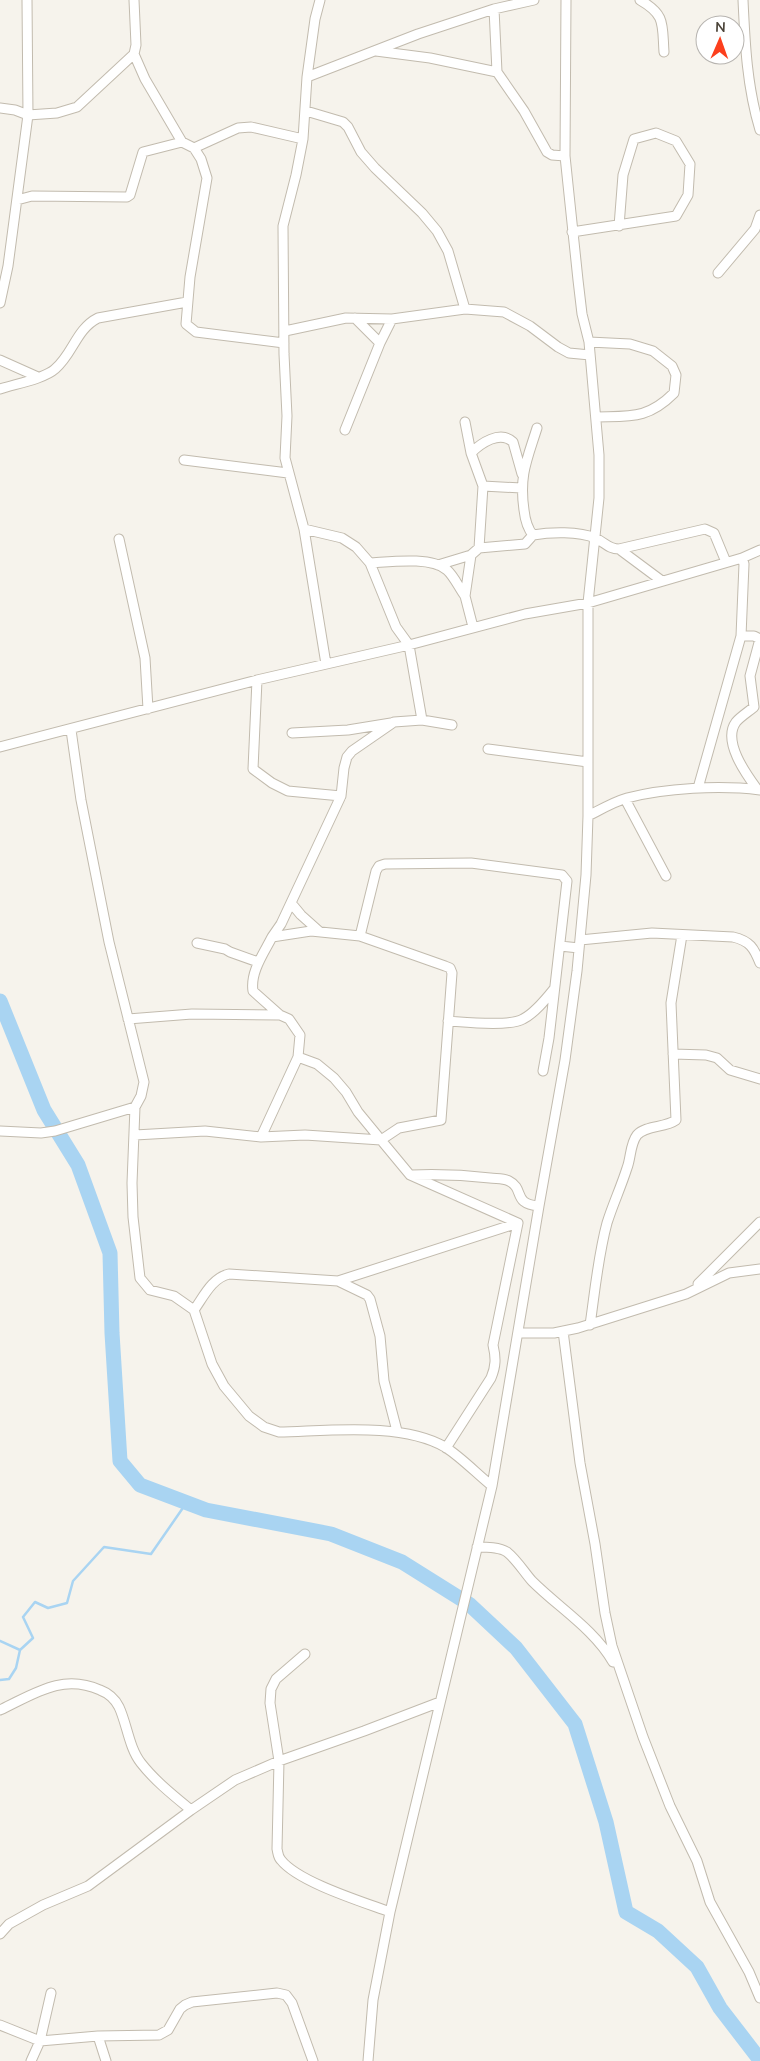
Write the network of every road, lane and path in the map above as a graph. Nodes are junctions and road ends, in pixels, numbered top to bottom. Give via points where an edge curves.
1 (27, 0) edge
2 (134, 0) edge
3 (320, 0) edge
4 (534, 0) edge
5 (566, 0) edge
6 (640, 0) edge
7 (743, 0) edge
8 (494, 9) junction
9 (375, 50) junction
10 (664, 52) dead end
11 (134, 54) junction
12 (497, 72) junction
13 (307, 77) junction
14 (0, 108) edge
15 (306, 111) junction
16 (28, 115) junction
17 (760, 130) edge
18 (303, 139) junction
19 (182, 142) junction
20 (194, 148) junction
21 (565, 156) junction
22 (17, 200) junction
23 (760, 215) edge
24 (619, 226) junction
25 (572, 232) junction
26 (718, 273) dead end
27 (187, 302) junction
28 (0, 303) edge
29 (465, 309) junction
30 (355, 318) junction
31 (392, 319) junction
32 (285, 331) junction
33 (589, 342) junction
34 (284, 343) junction
35 (380, 343) junction
36 (590, 355) junction
37 (0, 360) edge
38 (38, 377) junction
39 (0, 389) edge
40 (597, 417) junction
41 (465, 422) dead end
42 (537, 428) dead end
43 (345, 430) dead end
44 (471, 453) junction
45 (184, 460) dead end
46 (288, 473) junction
47 (522, 474) junction
48 (482, 486) junction
49 (521, 488) junction
50 (304, 528) junction
51 (533, 536) junction
52 (595, 538) junction
53 (119, 539) dead end
54 (479, 548) junction
55 (619, 549) junction
56 (760, 550) edge
57 (471, 555) junction
58 (742, 558) junction
59 (726, 562) junction
60 (370, 563) junction
61 (438, 565) junction
62 (662, 581) junction
63 (465, 596) junction
64 (588, 603) junction
65 (473, 627) junction
66 (741, 636) junction
67 (409, 645) junction
68 (326, 664) junction
69 (257, 680) junction
70 (148, 710) junction
71 (422, 720) junction
72 (394, 722) junction
73 (452, 725) dead end
74 (71, 730) junction
75 (292, 733) dead end
76 (0, 747) edge
77 (488, 749) dead end
78 (588, 762) junction
79 (698, 788) junction
80 (758, 789) edge
81 (341, 796) junction
82 (625, 799) junction
83 (588, 816) junction
84 (666, 876) dead end
85 (291, 903) junction
86 (320, 932) junction
87 (682, 935) junction
88 (272, 936) junction
89 (360, 936) junction
90 (197, 944) dead end
91 (580, 944) junction
92 (560, 946) junction
93 (258, 962) junction
94 (760, 963) edge
95 (554, 988) junction
96 (280, 1015) junction
97 (128, 1019) junction
98 (448, 1021) junction
99 (673, 1054) junction
100 (298, 1057) junction
101 (542, 1070) dead end
102 (760, 1079) edge
103 (135, 1107) junction
104 (0, 1130) edge
105 (135, 1135) junction
106 (261, 1137) junction
107 (381, 1140) junction
108 (410, 1176) junction
109 (539, 1206) junction
110 (760, 1222) edge
111 (518, 1223) junction
112 (760, 1269) edge
113 (338, 1281) junction
114 (686, 1294) junction
115 (194, 1310) junction
116 (590, 1325) junction
117 (563, 1331) junction
118 (518, 1334) junction
119 (397, 1431) junction
120 (446, 1448) junction
121 (492, 1486) junction
122 (477, 1547) junction
123 (305, 1654) dead end
124 (625, 1682) junction
125 (440, 1702) junction
126 (0, 1710) edge
127 (280, 1760) junction
128 (191, 1810) junction
129 (390, 1912) junction
130 (0, 1934) edge
131 (51, 1993) dead end
132 (760, 1998) edge
133 (0, 2025) edge
134 (98, 2036) junction
135 (40, 2041) junction
136 (31, 2061) edge
137 (106, 2061) edge
138 (313, 2061) edge
139 (368, 2061) edge

1 - 16 street
2 - 11 street
3 - 13 street
4 - 8 street
5 - 21 street
6 - 10 street via 658,13 662,22
7 - 17 street via 747,67
8 - 9 street
8 - 12 street
9 - 12 street
9 - 13 street
11 - 16 street via 77,107
11 - 19 street
12 - 21 street via 547,152
13 - 15 street
14 - 16 street
15 - 18 street
15 - 29 street via 343,122 361,152 438,231 448,252
16 - 22 street
18 - 20 street via 251,127 238,128
18 - 32 street via 283,226
19 - 20 street
19 - 22 street via 143,152 127,197 32,196
20 - 27 street via 207,178
21 - 25 street
22 - 28 street
23 - 26 street via 755,229
24 - 24 street via 676,216 688,194 690,164 676,141 656,133 634,139 623,175
24 - 25 street
25 - 33 street via 582,314
27 - 34 street via 186,324 196,332
27 - 38 street via 89,322 60,364
29 - 31 street
29 - 36 street via 504,312 569,353
30 - 31 street
30 - 32 street
30 - 35 street
31 - 35 street
32 - 34 street
33 - 36 street
33 - 40 street via 644,347 672,366 676,375 674,393 651,412
34 - 46 street via 285,458
35 - 43 street
36 - 40 street
37 - 38 street
38 - 39 street
40 - 52 street via 599,498
41 - 44 street
42 - 47 street
44 - 47 street via 481,443 498,438 509,439 513,442
44 - 48 street
45 - 46 street
46 - 50 street
47 - 49 street
48 - 49 street
48 - 54 street
49 - 51 street via 525,520
50 - 60 street via 342,538 356,547
50 - 68 street
51 - 52 street via 553,532
51 - 54 street via 525,544
52 - 55 street via 612,549
52 - 64 street
53 - 70 street via 145,658
54 - 57 street
55 - 59 street via 705,529 714,533
55 - 62 street
56 - 58 street
57 - 61 street
57 - 63 street
58 - 59 street
58 - 66 street
59 - 62 street
60 - 61 street via 413,560
60 - 67 street via 396,627
61 - 63 street via 447,570
62 - 64 street
63 - 65 street
64 - 65 street
64 - 78 street
65 - 67 street
66 - 79 street
66 - 80 street via 760,638 760,645 750,676 754,707 736,723 732,734 742,768
67 - 68 street
67 - 71 street
68 - 69 street
69 - 70 street
69 - 81 street via 254,769 288,791
70 - 74 street
71 - 72 street
71 - 73 street
72 - 75 street via 348,730
72 - 81 street via 347,757
74 - 76 street
74 - 97 street via 108,942
77 - 78 street
78 - 83 street
79 - 80 street
79 - 82 street
81 - 85 street
82 - 83 street
82 - 84 street
83 - 91 street
85 - 86 street
85 - 88 street
86 - 88 street
86 - 89 street
87 - 91 street via 624,934
87 - 94 street via 744,939 752,945
87 - 99 street via 671,1003
88 - 93 street
89 - 92 street via 379,866 471,863 562,875 567,881
89 - 98 street via 450,968
90 - 93 street via 225,949
91 - 92 street
91 - 109 street via 566,1060
92 - 95 street
93 - 96 street via 253,992
95 - 98 street via 522,1020 482,1024
95 - 101 street
96 - 97 street via 192,1014
96 - 100 street via 288,1019 300,1035
97 - 103 street via 144,1082
98 - 107 street via 442,1120 399,1128
99 - 102 street via 717,1058 730,1070
99 - 116 street via 676,1120 644,1131 633,1144 607,1223
100 - 106 street
100 - 107 street via 317,1064 334,1078
103 - 104 street via 55,1132
103 - 105 street
105 - 106 street via 205,1131
105 - 115 street via 133,1217 140,1278 150,1290 174,1296
106 - 107 street via 305,1134
107 - 108 street
108 - 109 street via 467,1175 504,1180 514,1185 524,1203
108 - 111 street
109 - 118 street
110 - 114 street
111 - 113 street
111 - 120 street via 493,1345 495,1368
112 - 114 street via 729,1273
113 - 115 street via 229,1274 215,1280
113 - 119 street via 370,1299 380,1336 384,1381
114 - 116 street
115 - 119 street via 212,1364 224,1386 249,1416 264,1427 279,1432
116 - 117 street
117 - 118 street
117 - 124 street via 578,1454 596,1544 605,1613
118 - 121 street
119 - 120 street
120 - 121 street
121 - 122 street
122 - 124 street via 507,1552 531,1580 602,1644
122 - 125 street
123 - 127 street via 276,1679 271,1689 270,1703
124 - 132 street via 643,1737 670,1806 697,1861 710,1902
125 - 127 street
125 - 129 street
126 - 128 street via 64,1683 81,1683 108,1693 118,1705 141,1763 165,1789
127 - 128 street via 235,1780
127 - 129 street via 279,1858 294,1871 324,1886
128 - 130 street via 88,1886 43,1905 9,1924
129 - 139 street via 374,2000
131 - 135 street
133 - 135 street
134 - 135 street
134 - 137 street
134 - 138 street via 159,2035 168,2030 185,2005 192,2002 277,1993 286,1995 292,2003
135 - 136 street

